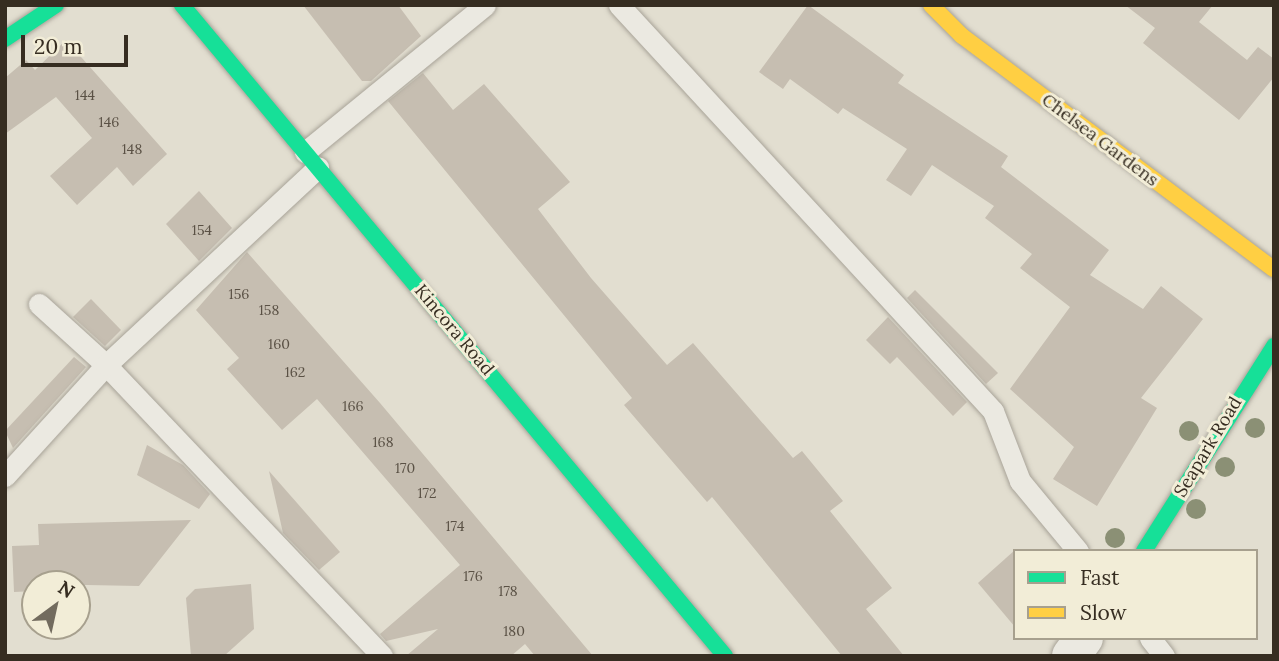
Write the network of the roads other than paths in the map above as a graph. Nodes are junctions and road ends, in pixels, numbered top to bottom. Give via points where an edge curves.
1 (55, 5) edge
2 (182, 5) edge
3 (485, 5) edge
4 (619, 5) edge
5 (931, 5) edge
6 (5, 39) edge
7 (311, 160) junction
8 (1274, 269) edge
9 (39, 304) dead end
10 (1269, 357) edge
11 (106, 365) junction
12 (5, 476) edge
13 (1076, 549) edge
14 (1145, 549) edge
15 (1083, 640) edge
16 (1152, 640) edge
17 (382, 656) edge
18 (726, 656) edge
19 (1071, 656) edge
20 (1164, 656) edge

1 - 6 street
2 - 7 street, Kincora Road
3 - 7 lane
4 - 13 lane via 993,411 1020,481
5 - 8 street, Chelsea Gardens via 962,36
7 - 11 lane
7 - 18 street, Kincora Road
9 - 11 lane
10 - 14 street, Seapark Road
11 - 12 lane
11 - 17 lane
15 - 19 street
16 - 20 lane

